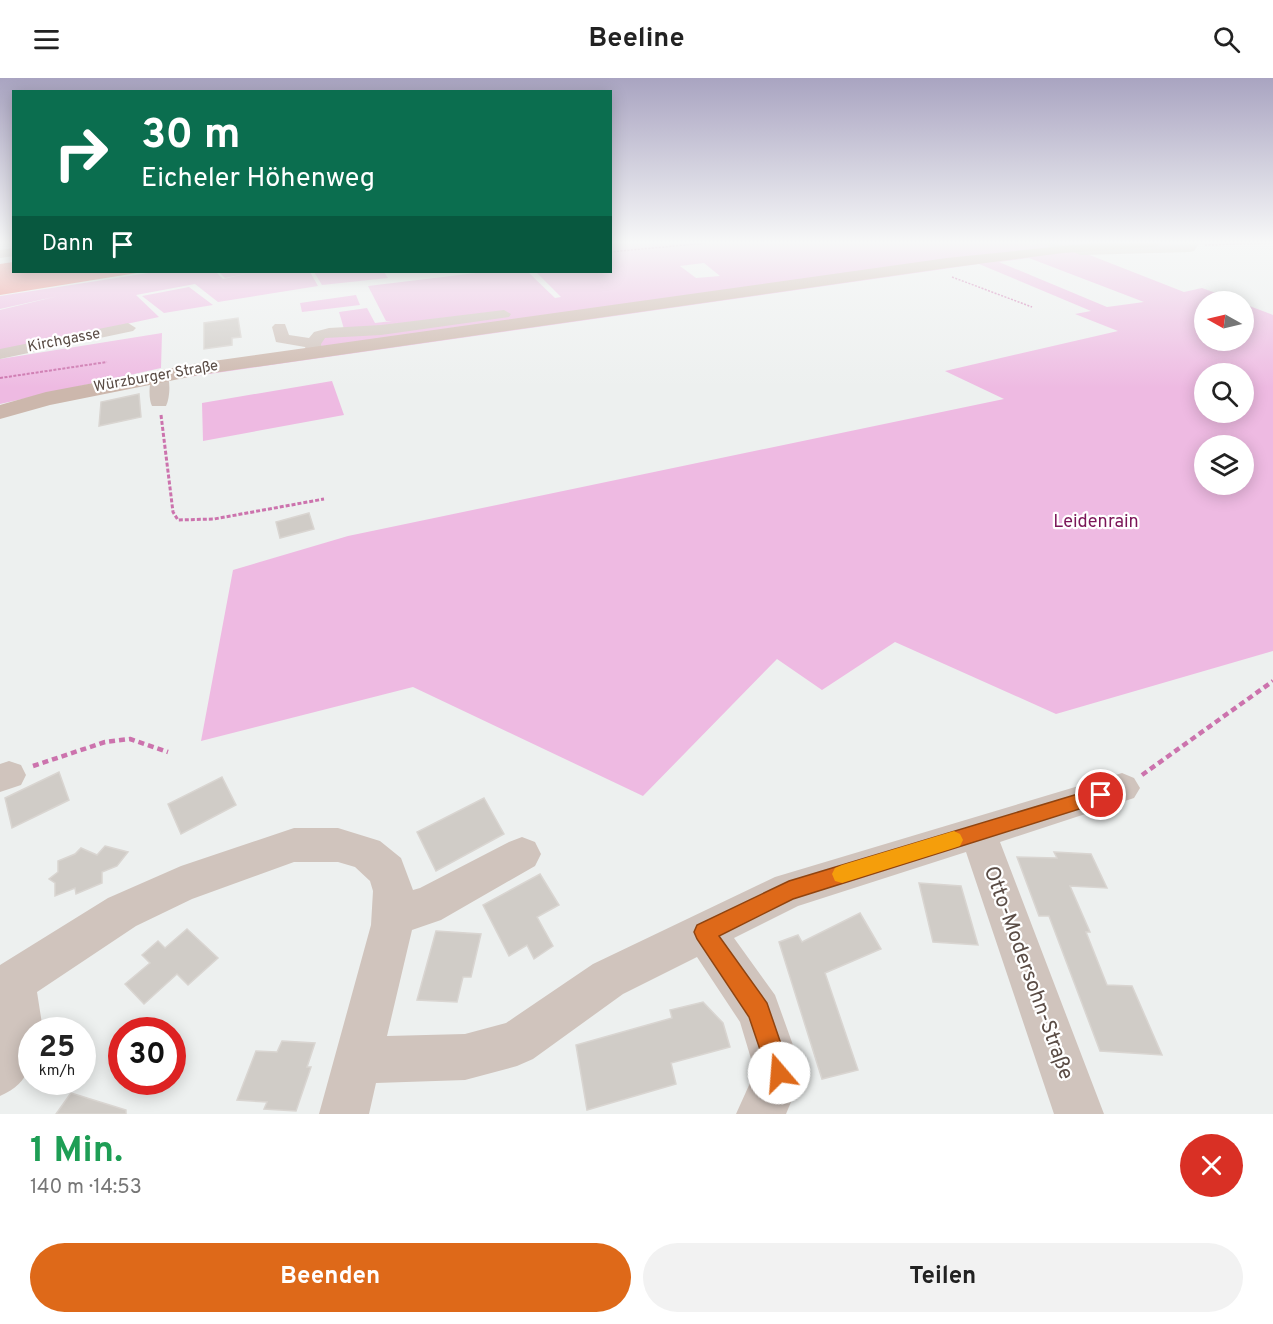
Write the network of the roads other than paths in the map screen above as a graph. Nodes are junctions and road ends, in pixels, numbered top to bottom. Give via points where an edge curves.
1 (730, 291) edge
2 (504, 314) dead end
3 (280, 327) dead end
4 (128, 328) dead end
5 (313, 347) junction
6 (0, 354) edge
7 (160, 376) junction
8 (159, 402) road end
9 (0, 412) edge
10 (1122, 788) road end
11 (978, 832) junction
12 (522, 854) dead end
13 (392, 920) junction
14 (704, 932) junction
15 (6, 986) edge
16 (358, 1060) junction
17 (0, 1072) edge
18 (344, 1114) edge
19 (761, 1114) edge
20 (1079, 1114) edge

1 - 5 main road, Würzburger Straße
2 - 5 street via 329,333 320,335
3 - 5 street via 282,339
4 - 6 street, Kirchgasse
5 - 7 main road, Würzburger Straße
7 - 8 street
7 - 9 main road, Würzburger Straße
10 - 11 street
11 - 14 street via 789,890
11 - 20 street, Otto-Modersohn-Straße
12 - 13 street via 427,906
13 - 15 street via 393,891 387,871 367,853 338,845 294,845 181,885 123,912
13 - 16 street
14 - 16 street via 608,979 517,1043 465,1057
14 - 19 street via 759,1011 779,1073
15 - 17 street via 21,1038
16 - 18 street

